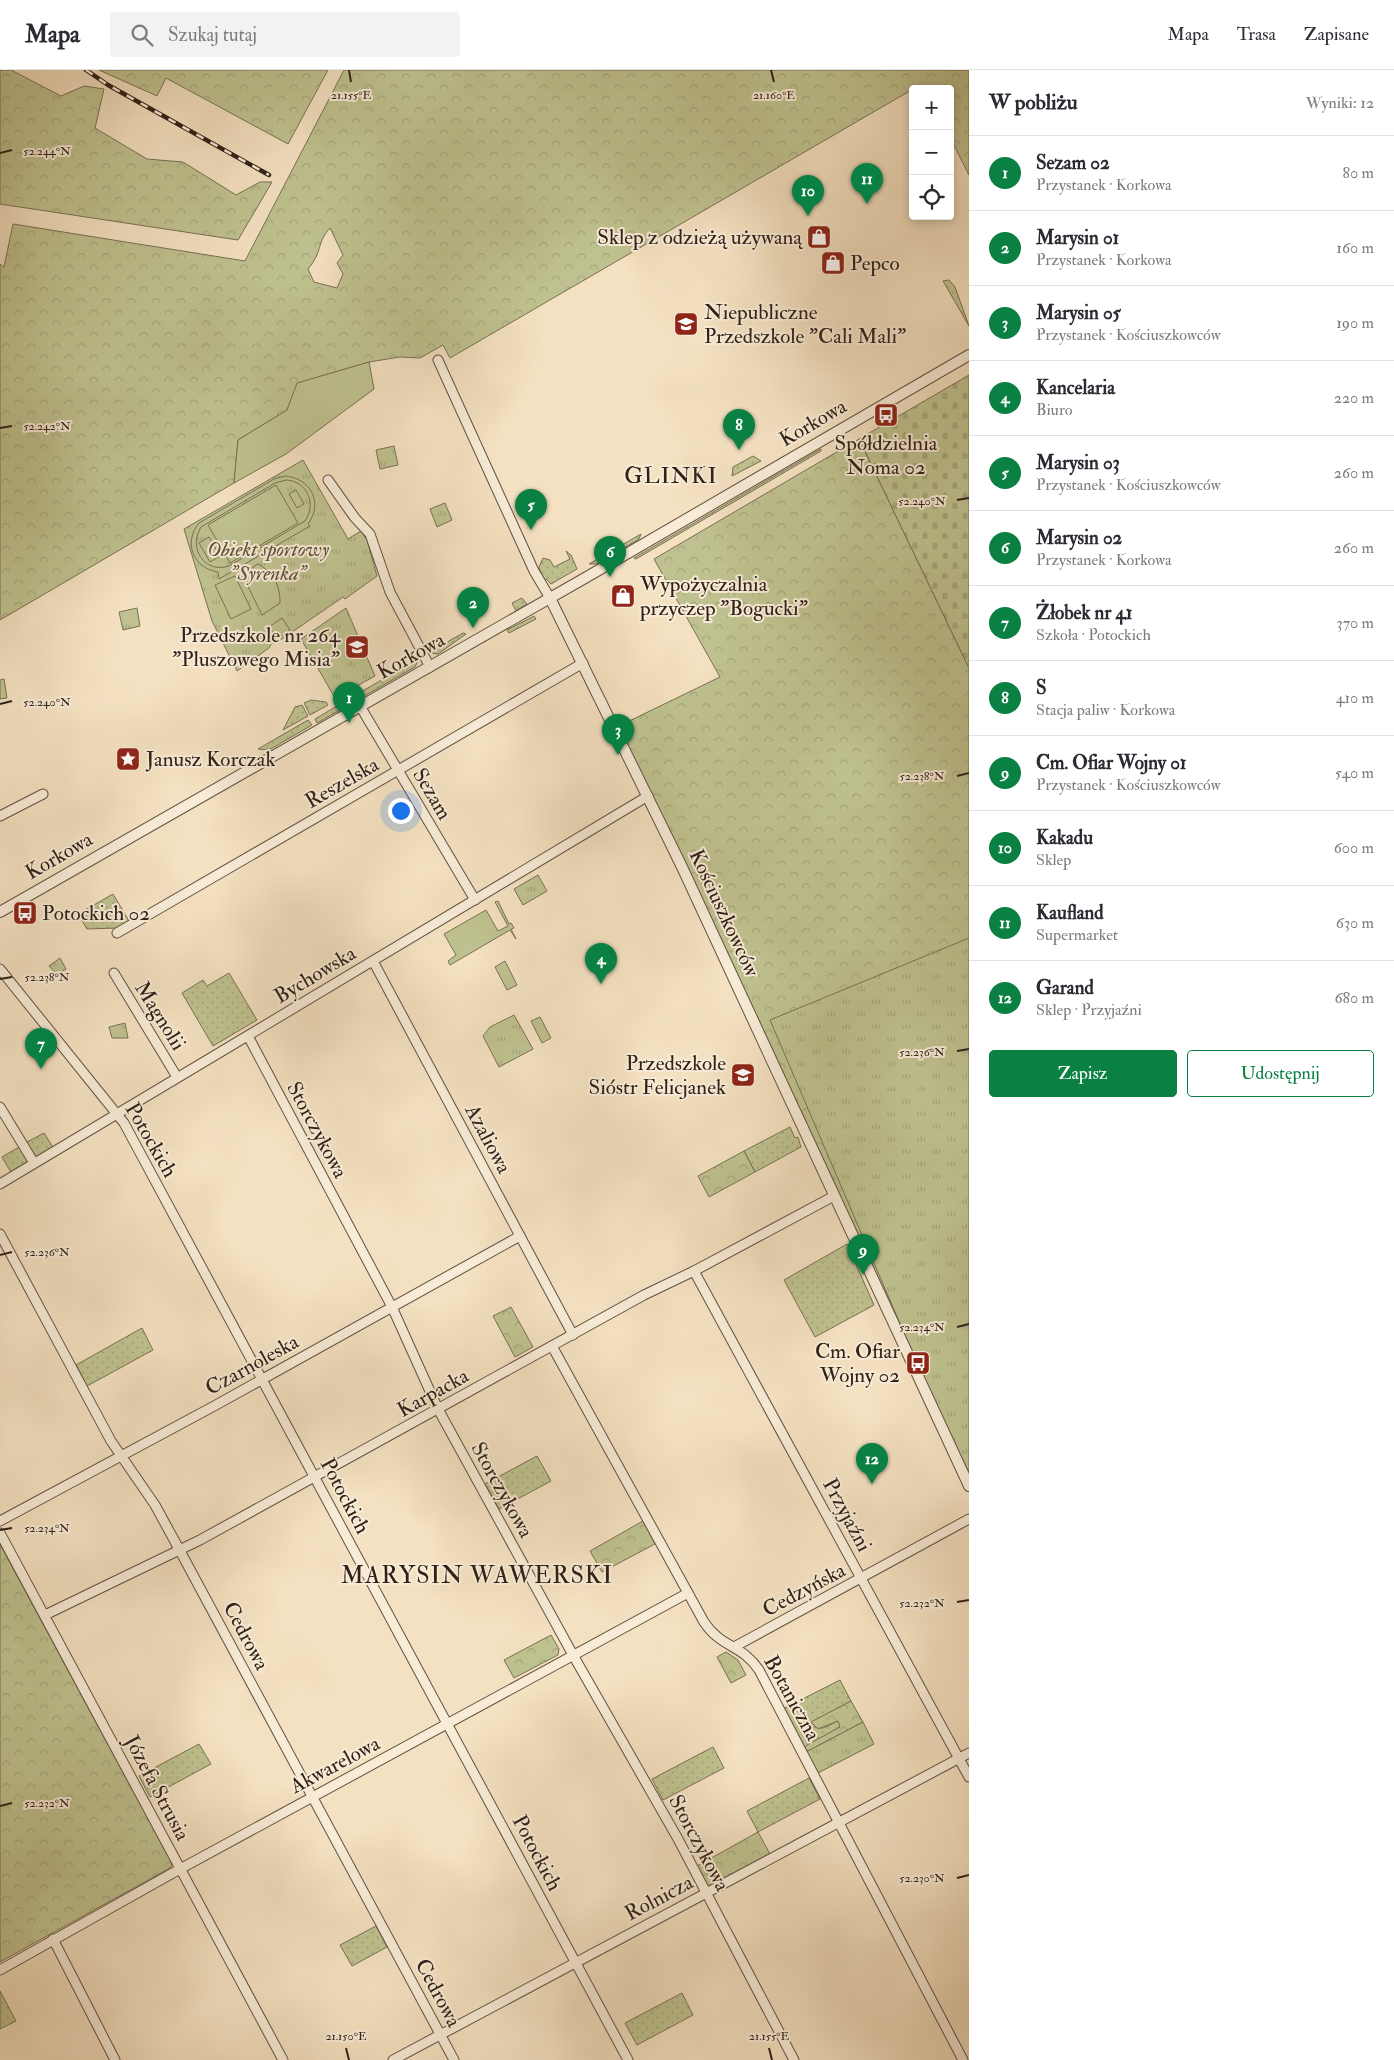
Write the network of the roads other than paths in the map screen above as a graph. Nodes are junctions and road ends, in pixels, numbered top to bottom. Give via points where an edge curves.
1 (969, 355) edge
2 (438, 360) dead end
3 (328, 480) dead end
4 (550, 598) junction
5 (583, 663) junction
6 (430, 667) junction
7 (360, 706) junction
8 (398, 771) junction
9 (43, 794) dead end
10 (648, 796) junction
11 (0, 816) edge
12 (475, 900) junction
13 (0, 912) edge
14 (117, 933) dead end
15 (373, 961) junction
16 (0, 969) edge
17 (114, 973) dead end
18 (248, 1036) junction
19 (177, 1077) junction
20 (0, 1107) edge
21 (117, 1113) junction
22 (34, 1164) junction
23 (0, 1184) edge
24 (834, 1196) junction
25 (0, 1234) edge
26 (520, 1236) junction
27 (694, 1271) junction
28 (392, 1307) junction
29 (573, 1335) junction
30 (552, 1346) junction
31 (262, 1379) junction
32 (438, 1410) junction
33 (120, 1456) junction
34 (316, 1477) junction
35 (969, 1486) edge
36 (969, 1519) edge
37 (0, 1521) edge
38 (0, 1532) edge
39 (179, 1549) junction
40 (862, 1578) junction
41 (688, 1593) junction
42 (45, 1615) junction
43 (734, 1647) junction
44 (573, 1655) junction
45 (448, 1724) junction
46 (969, 1753) edge
47 (959, 1759) junction
48 (969, 1777) edge
49 (313, 1797) junction
50 (838, 1823) junction
51 (180, 1869) junction
52 (706, 1893) junction
53 (53, 1939) junction
54 (576, 1963) junction
55 (0, 1970) edge
56 (440, 2035) junction
57 (116, 2060) edge
58 (283, 2060) edge
59 (393, 2060) edge
60 (454, 2060) edge
61 (628, 2060) edge
62 (794, 2060) edge
63 (963, 2060) edge

1 - 4 street, Korkowa
2 - 4 street, Kościuszkowców via 534,571
3 - 6 street via 370,534 390,592
4 - 5 street, Kościuszkowców
4 - 6 street, Korkowa
5 - 8 street, Reszelska
5 - 10 street, Kościuszkowców
6 - 7 street, Korkowa
7 - 8 street, Sezam
7 - 13 street, Korkowa
8 - 12 street, Sezam
8 - 14 street, Reszelska
9 - 11 street
10 - 12 street, Bychowska
10 - 24 street, Kościuszkowców
12 - 15 street, Bychowska
15 - 18 street, Bychowska
15 - 26 street, Azaliowa
16 - 21 street, Potockich
17 - 19 street, Magnolii
18 - 19 street, Bychowska
18 - 28 street, Storczykowa
19 - 21 street, Bychowska
20 - 22 street
21 - 22 street, Bychowska
21 - 31 street, Potockich
22 - 23 street, Bychowska
24 - 27 street, Karpacka
24 - 35 street, Kościuszkowców
25 - 33 street, Cedrowa
26 - 28 street, Czarnoleska
26 - 29 street, Azaliowa
27 - 29 street, Karpacka
27 - 40 street, Przyjaźni
28 - 31 street, Czarnoleska
28 - 32 street, Storczykowa
29 - 30 street, Karpacka
30 - 32 street, Karpacka
30 - 41 street, Botaniczna
31 - 33 street, Czarnoleska
31 - 34 street, Potockich
32 - 34 street, Karpacka
32 - 44 street, Storczykowa
33 - 37 street, Czarnoleska
33 - 39 street, Cedrowa via 155,1505
34 - 39 street, Karpacka
34 - 45 street, Potockich
36 - 40 street, Cedzyńska
38 - 42 street, Józefa Strusia
39 - 42 street, Karpacka
39 - 49 street, Cedrowa
40 - 43 street, Cedzyńska
40 - 47 street, Przyjaźni
41 - 43 street, Botaniczna via 715,1637
41 - 44 street, Akwarelowa
42 - 51 street, Józefa Strusia
43 - 50 street, Botaniczna via 753,1661 759,1670
44 - 45 street, Akwarelowa
44 - 52 street, Storczykowa via 628,1748
45 - 49 street, Akwarelowa
45 - 54 street, Potockich
46 - 47 street, Rolnicza
47 - 48 street, Przyjaźni
47 - 50 street, Rolnicza
49 - 51 street, Akwarelowa
49 - 56 street, Cedrowa
50 - 52 street, Rolnicza
50 - 63 street, Botaniczna
51 - 53 street, Akwarelowa
51 - 58 street, Józefa Strusia
52 - 54 street, Rolnicza
52 - 62 street, Storczykowa
53 - 55 street, Akwarelowa
53 - 57 street
54 - 56 street, Rolnicza
54 - 61 street, Potockich
56 - 59 street, Rolnicza
56 - 60 street, Cedrowa

